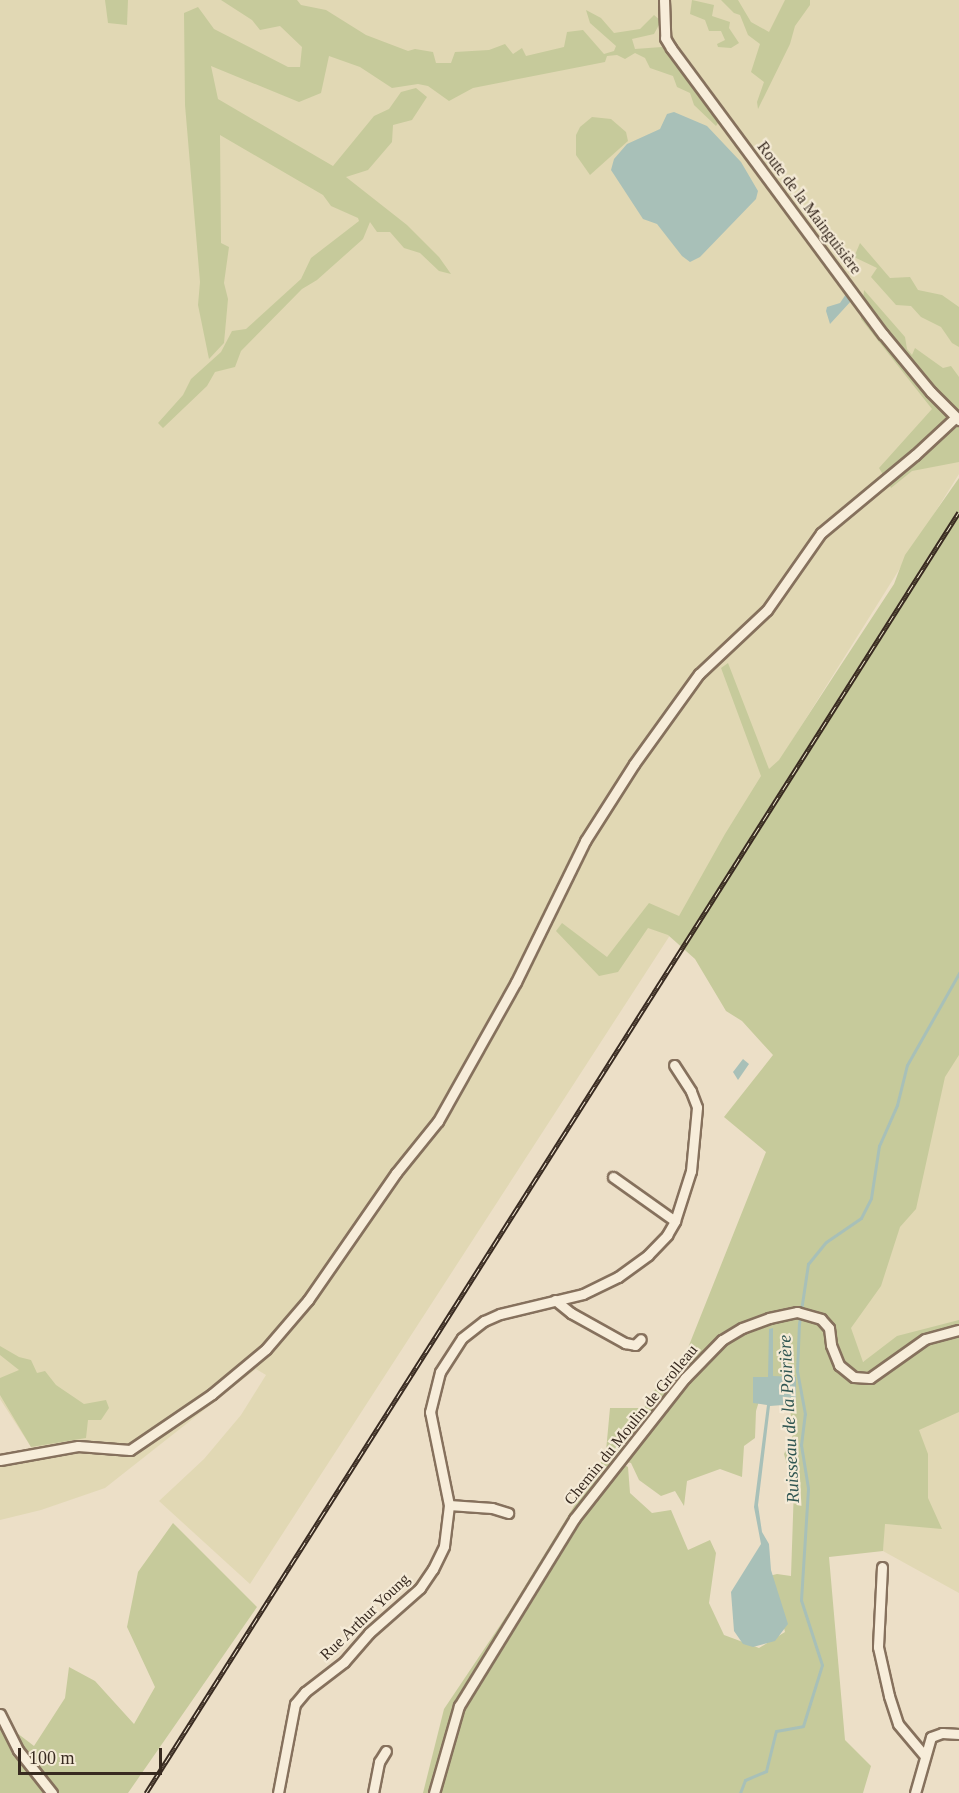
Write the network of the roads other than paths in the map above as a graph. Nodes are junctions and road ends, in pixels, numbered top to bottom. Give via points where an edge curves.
1 (664, 0) edge
2 (957, 419) edge
3 (674, 1065) dead end
4 (613, 1178) dead end
5 (675, 1221) junction
6 (555, 1300) junction
7 (959, 1330) edge
8 (641, 1339) dead end
9 (0, 1460) edge
10 (449, 1504) junction
11 (508, 1513) dead end
12 (882, 1567) dead end
13 (0, 1714) edge
14 (959, 1734) edge
15 (386, 1751) dead end
16 (924, 1755) junction
17 (52, 1793) edge
18 (278, 1793) edge
19 (373, 1793) edge
20 (434, 1793) edge
21 (915, 1793) edge

1 - 2 street, Route de la Mainguisière via 665,38 670,48 883,334
2 - 9 street via 821,533 767,610 699,674 585,841 516,982 438,1121 396,1173 308,1300 266,1349 212,1394 130,1449 78,1446
3 - 5 street, Rue Arthur Young via 697,1107 691,1171
4 - 5 street
5 - 6 street, Rue Arthur Young via 648,1255 618,1277 583,1294
6 - 8 street via 625,1343 635,1345
6 - 10 street, Rue Arthur Young via 484,1321 462,1338 440,1372 430,1412
7 - 20 street, Chemin du Moulin de Grolleau via 925,1339 870,1378 854,1377 839,1365 829,1328 821,1319 802,1314 769,1318 722,1340 574,1519 459,1706
10 - 11 street
10 - 18 street, Rue Arthur Young via 444,1546 420,1588 295,1704
12 - 16 street via 878,1647 898,1724
13 - 17 street via 18,1750
14 - 16 street via 931,1737
15 - 19 street via 379,1762
16 - 21 street

